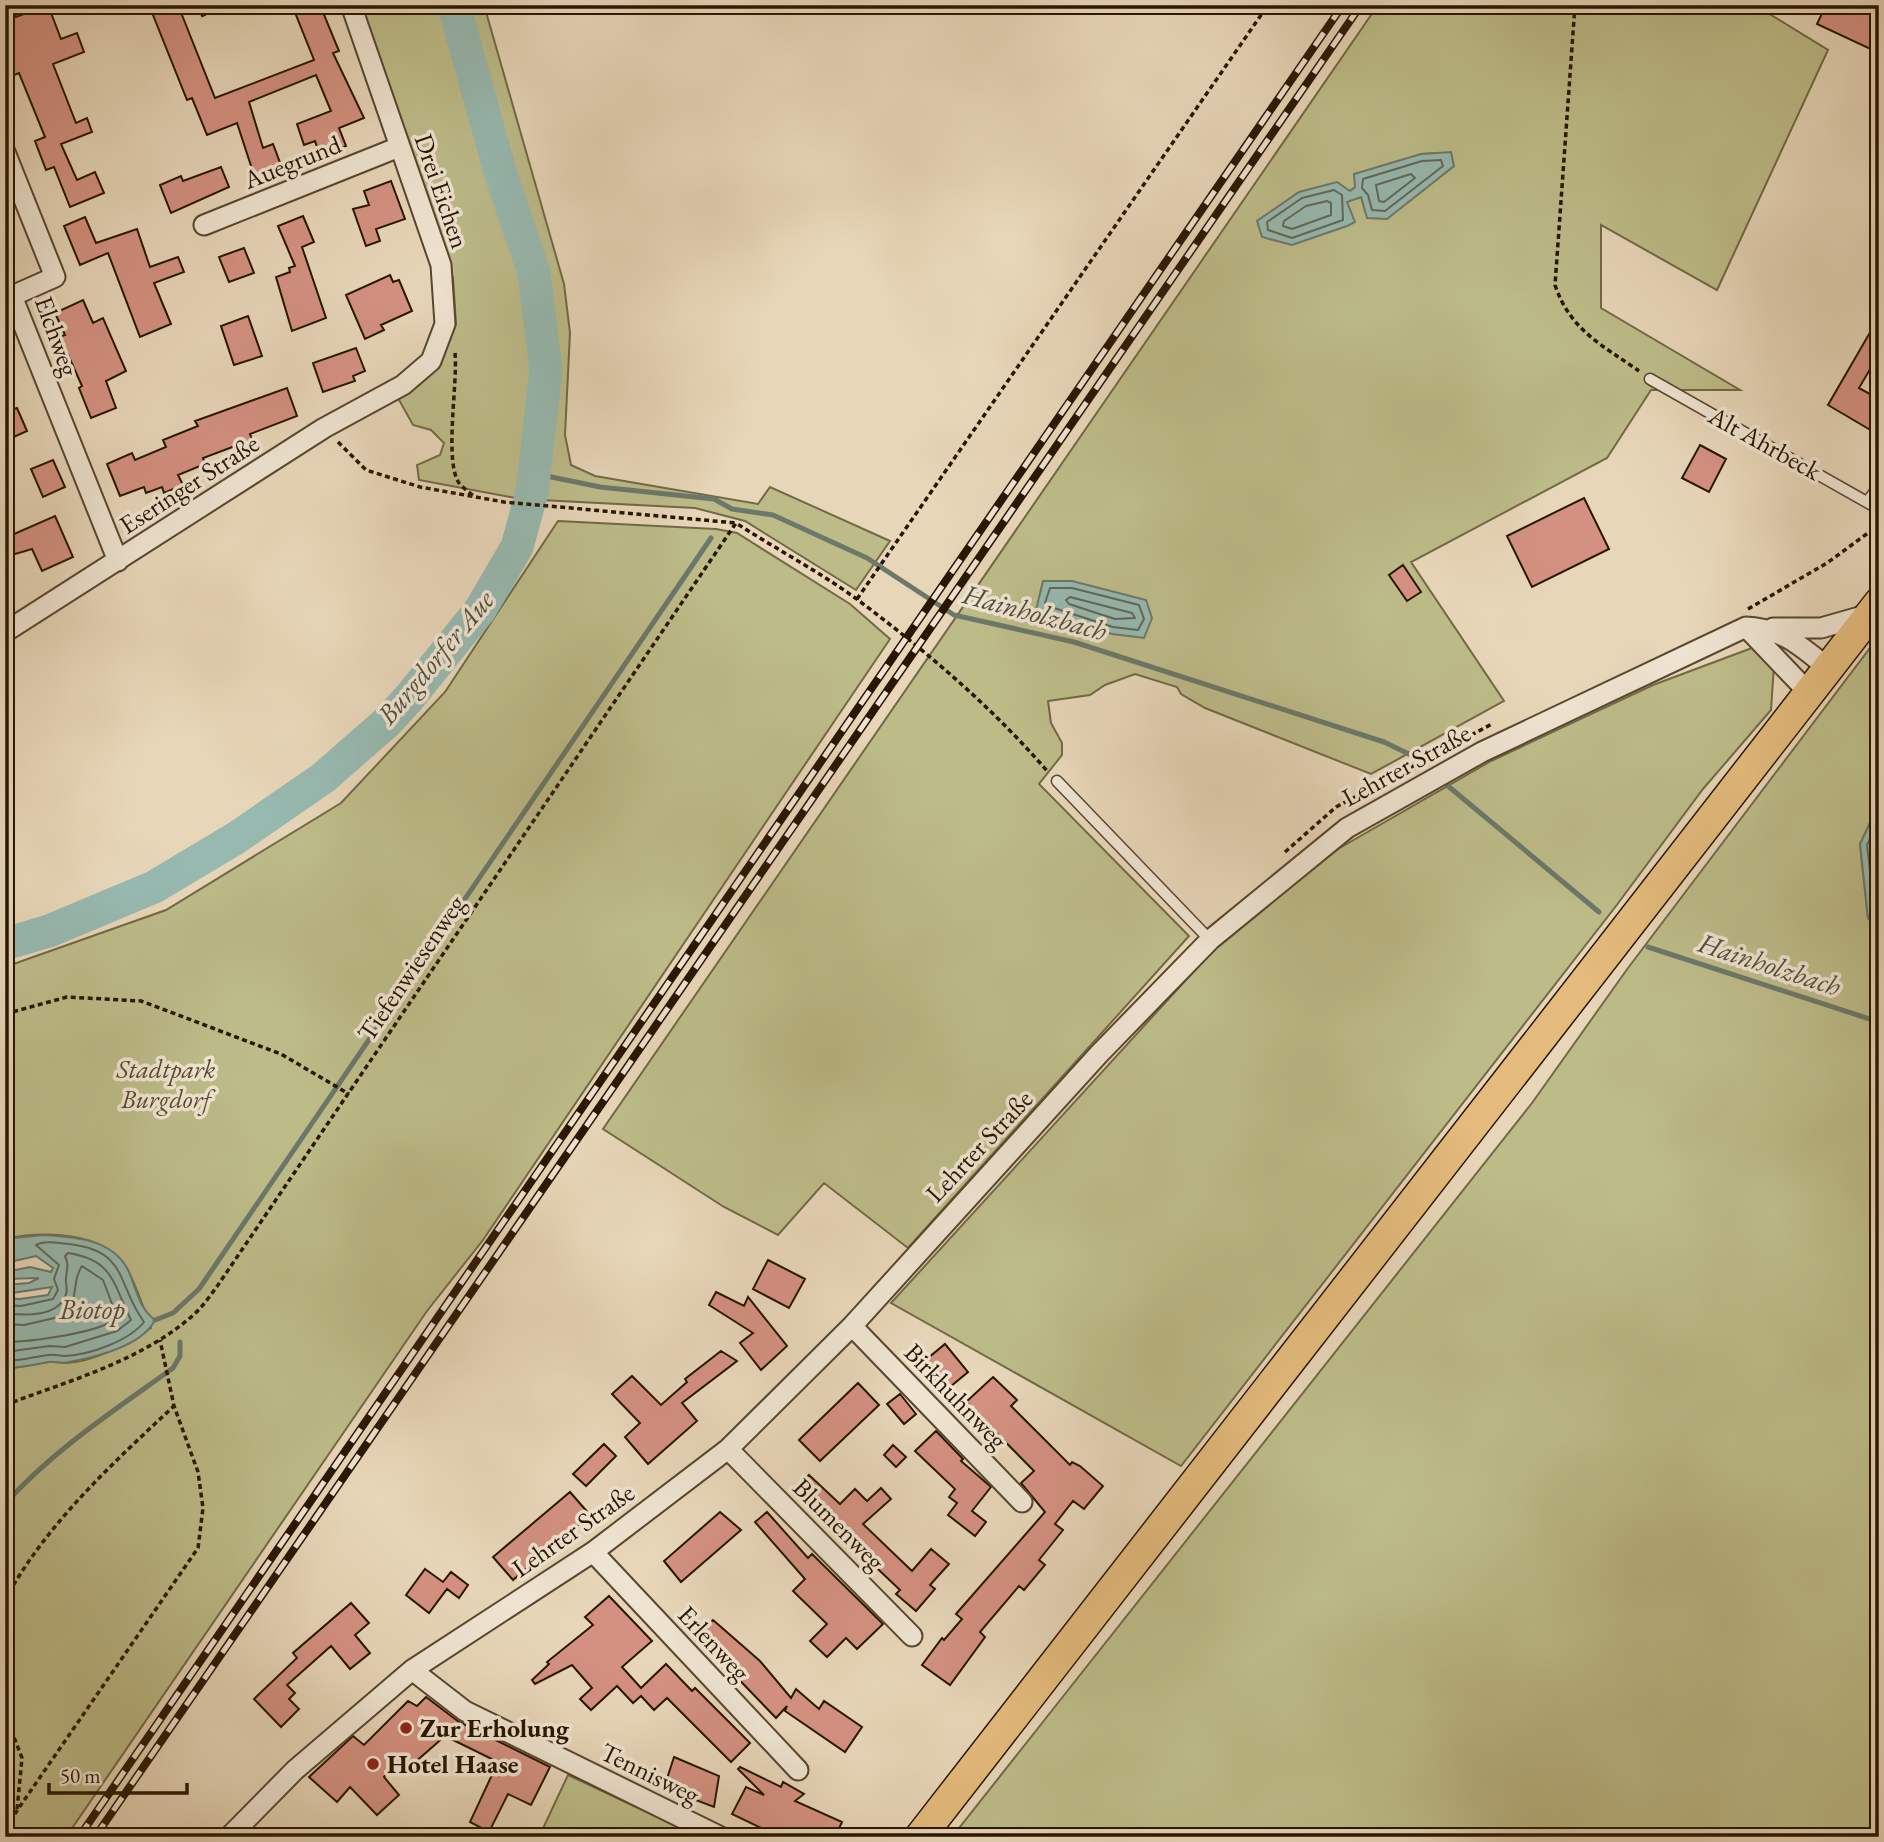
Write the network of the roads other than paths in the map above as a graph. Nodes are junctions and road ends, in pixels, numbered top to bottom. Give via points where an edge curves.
1 (351, 5) edge
2 (399, 147) junction
3 (5, 152) edge
4 (204, 225) dead end
5 (1650, 379) road end
6 (403, 385) joint
7 (1879, 486) edge
8 (1868, 501) junction
9 (1879, 509) edge
10 (118, 561) junction
11 (1875, 608) edge
12 (1746, 619) junction
13 (1769, 628) junction
14 (5, 632) edge
15 (1828, 668) junction
16 (1809, 693) junction
17 (1057, 781) road end
18 (1210, 940) junction
19 (852, 1326) junction
20 (728, 1449) junction
21 (1022, 1502) dead end
22 (593, 1552) junction
23 (912, 1636) dead end
24 (412, 1670) junction
25 (798, 1770) dead end
26 (229, 1837) edge
27 (721, 1837) edge
28 (920, 1837) edge

1 - 2 street, Drei Eichen
2 - 4 street, Auegrund
2 - 6 street, Drei Eichen via 441,265 445,324 431,361
3 - 10 street, Elchweg via 55,277 12,296
5 - 8 lane, Alt Ahrbeck
6 - 10 street, Eseringer Straße via 324,428
7 - 8 lane
8 - 9 lane, Alt Ahrbeck
10 - 14 street, Eseringer Straße
11 - 13 street via 1821,628
11 - 15 main road
12 - 13 street, Lehrter Straße
12 - 16 street
12 - 18 street, Lehrter Straße via 1482,752 1347,828
13 - 15 street, Lehrter Straße via 1792,639
15 - 16 main road
16 - 28 main road
17 - 18 lane
18 - 19 street, Lehrter Straße via 1099,1054
19 - 20 street, Lehrter Straße
19 - 21 street, Birkhuhnweg
20 - 22 street, Lehrter Straße
20 - 23 street, Blumenweg
22 - 24 street, Lehrter Straße
22 - 25 street, Erlenweg
24 - 26 street, Lehrter Straße via 295,1770
24 - 27 street, Tennisweg via 466,1711

